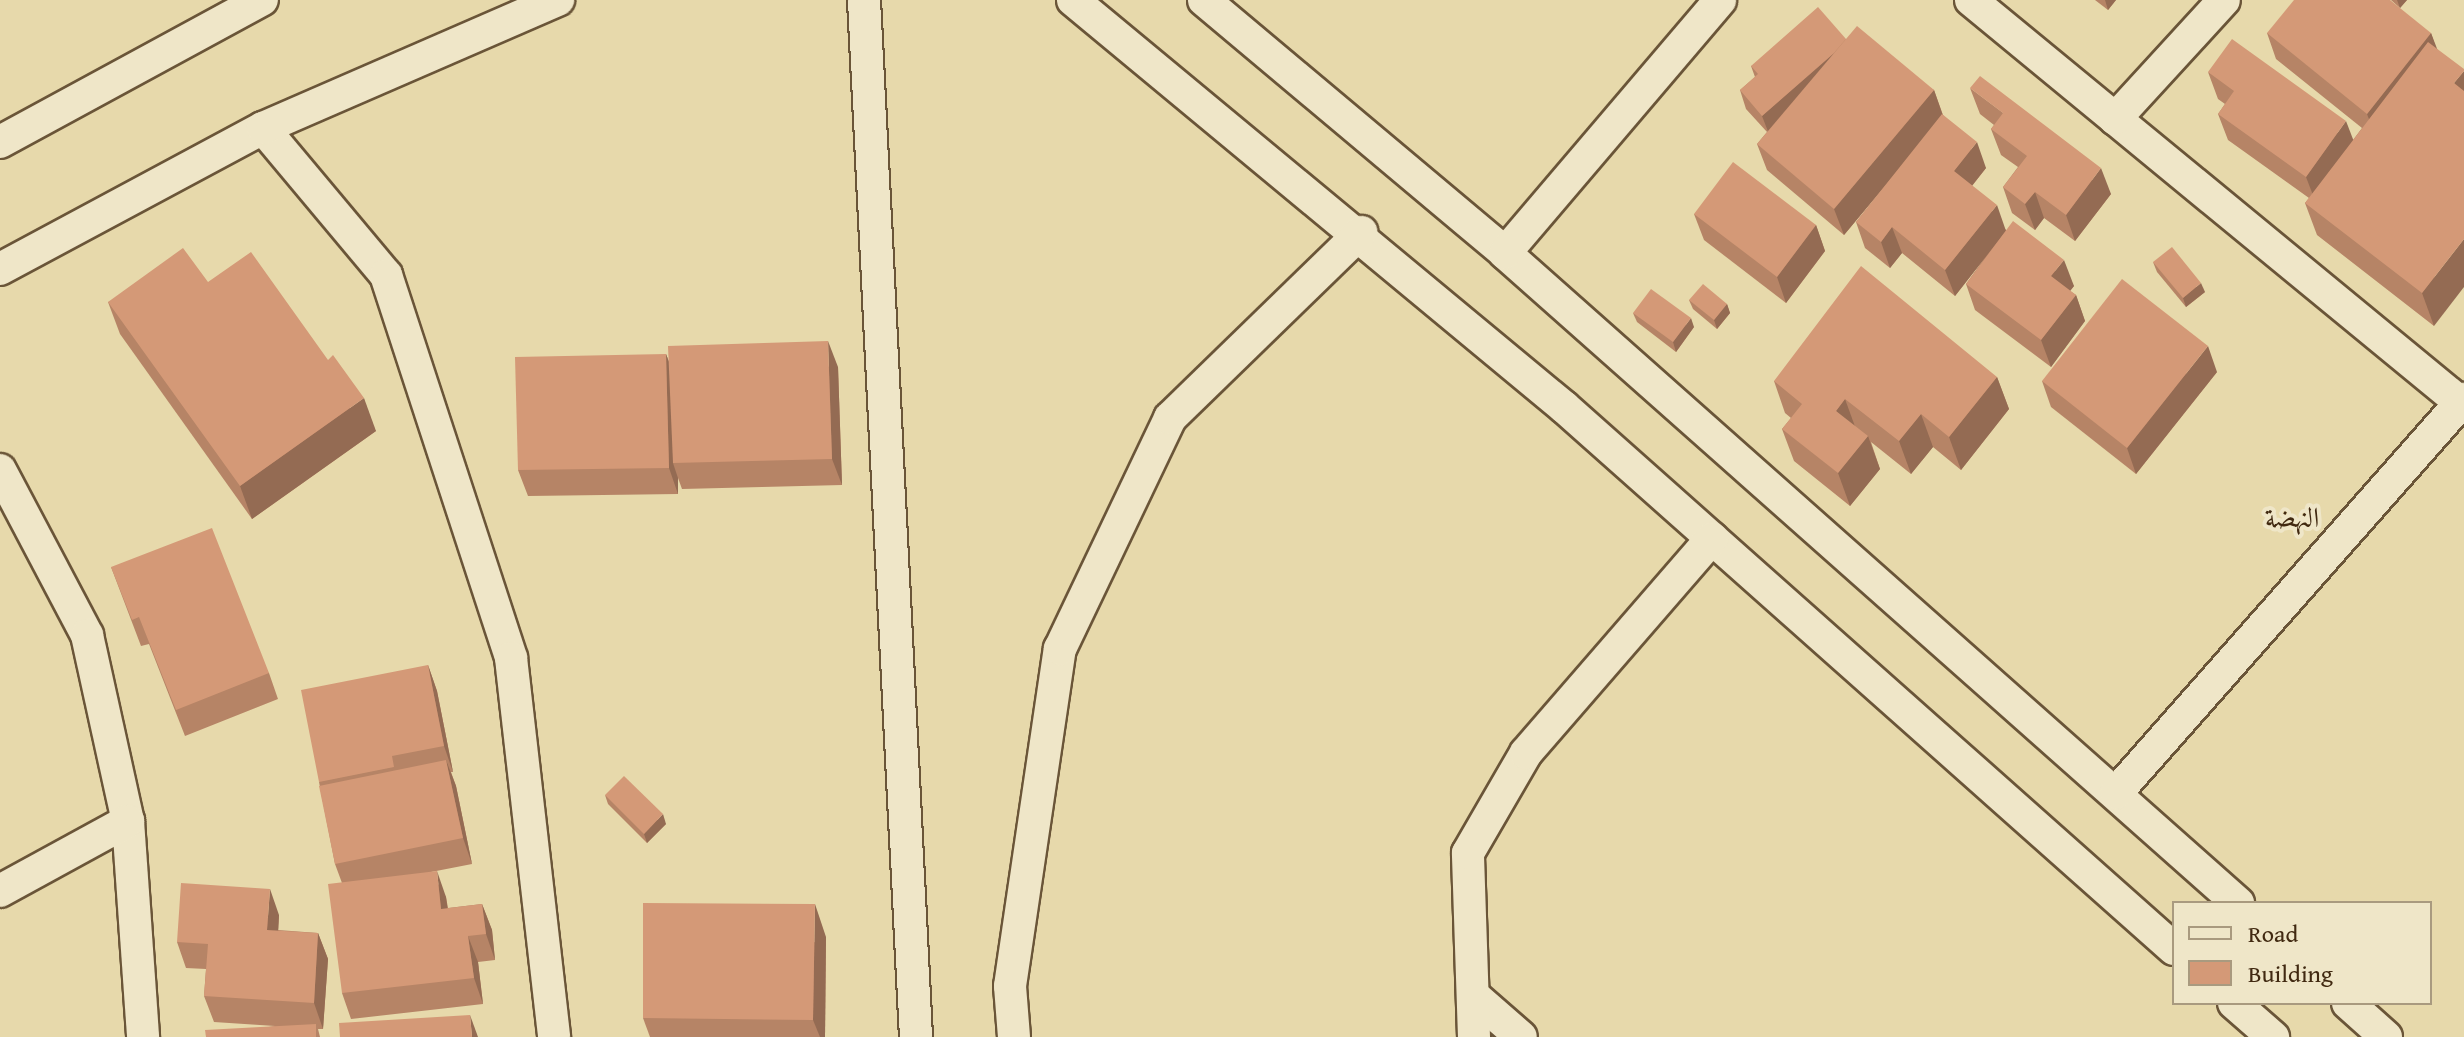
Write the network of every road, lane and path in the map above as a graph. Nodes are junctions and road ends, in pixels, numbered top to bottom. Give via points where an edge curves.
1 (262, 0) edge
2 (558, 0) edge
3 (864, 0) edge
4 (1073, 0) edge
5 (1204, 0) edge
6 (1720, 0) edge
7 (1971, 0) edge
8 (2224, 0) edge
9 (2115, 119) junction
10 (263, 128) junction
11 (0, 142) edge
12 (1361, 232) junction
13 (1505, 253) junction
14 (0, 269) edge
15 (2462, 401) edge
16 (0, 470) edge
17 (1712, 538) junction
18 (2116, 793) junction
19 (128, 821) junction
20 (0, 891) edge
21 (2236, 901) edge
22 (2172, 947) edge
23 (1474, 996) junction
24 (2236, 1005) edge
25 (2350, 1005) edge
26 (143, 1037) edge
27 (554, 1037) edge
28 (916, 1037) edge
29 (1014, 1037) edge
30 (1474, 1037) edge
31 (1521, 1037) edge
32 (2273, 1037) edge
33 (2386, 1037) edge

1 - 11 street
2 - 10 street
3 - 28 street
4 - 12 street
5 - 13 street
6 - 13 street
7 - 9 street
8 - 9 street
9 - 15 street
10 - 14 street
10 - 27 street via 386,275 511,658
12 - 17 street
12 - 29 street via 1170,418 1060,649 1010,986
13 - 18 street
15 - 18 street
16 - 19 street via 87,635
17 - 22 street
17 - 23 street via 1526,753 1468,853
18 - 21 street
19 - 20 street
19 - 26 street
23 - 30 street
23 - 31 street
24 - 32 street
25 - 33 street

